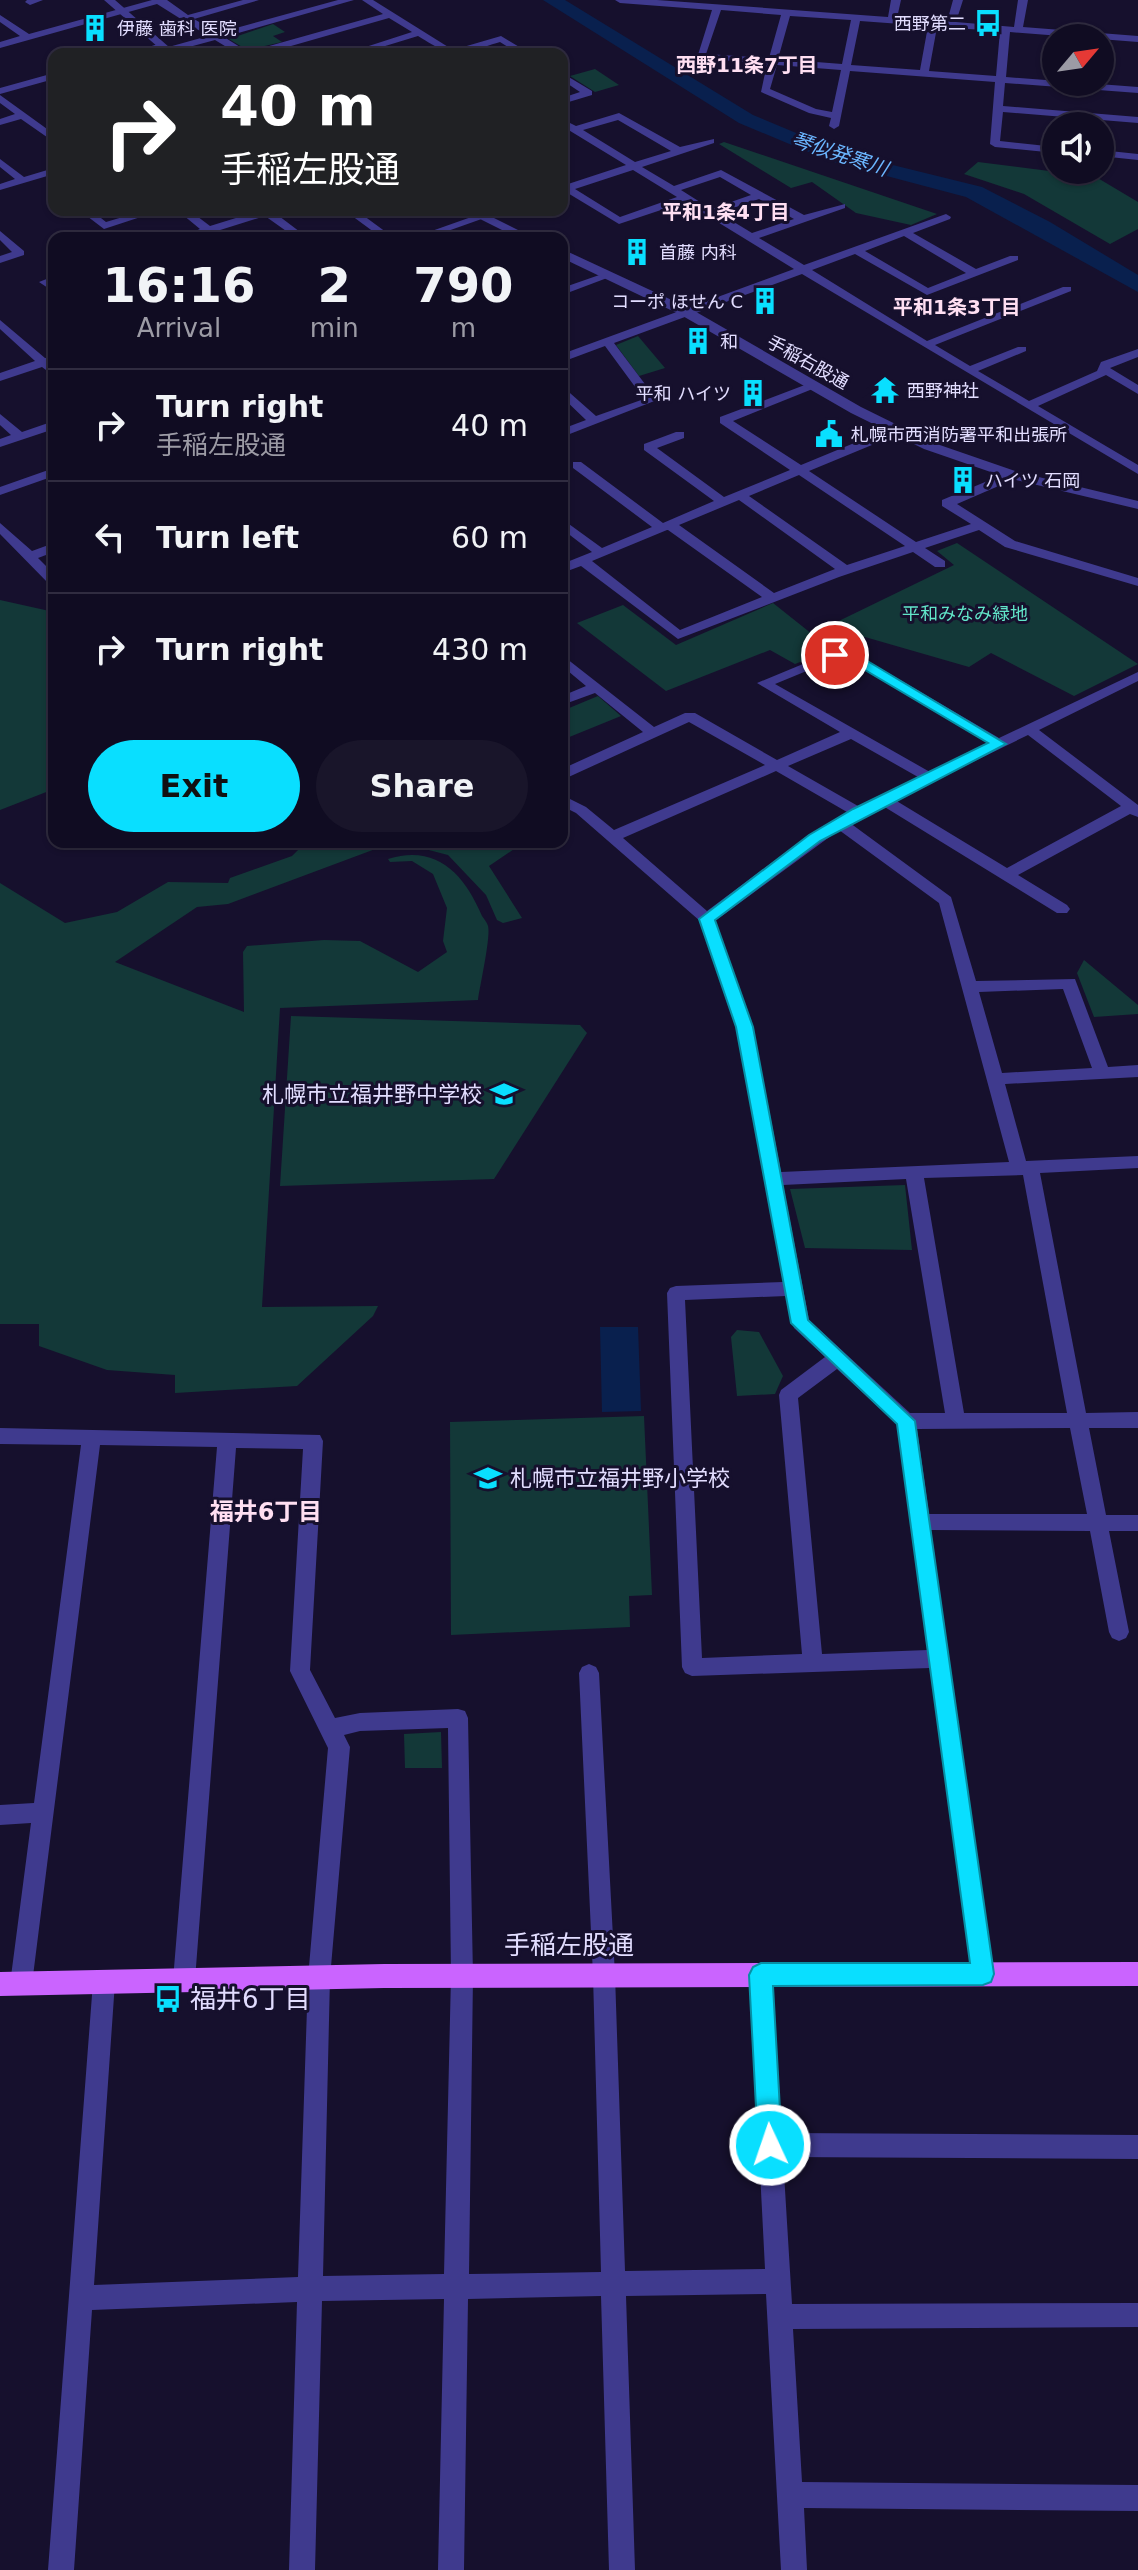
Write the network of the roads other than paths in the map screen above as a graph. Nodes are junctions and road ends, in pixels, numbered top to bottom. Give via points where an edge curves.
1 (109, 0) edge
2 (160, 0) edge
3 (254, 0) edge
4 (349, 0) edge
5 (367, 0) edge
6 (620, 0) edge
7 (896, 0) edge
8 (958, 0) edge
9 (1023, 0) edge
10 (717, 8) junction
11 (122, 11) junction
12 (786, 13) junction
13 (390, 15) junction
14 (0, 18) edge
15 (187, 18) junction
16 (856, 18) junction
17 (892, 21) junction
18 (933, 23) junction
19 (951, 25) junction
20 (1005, 29) junction
21 (1018, 30) junction
22 (1042, 32) edge
23 (420, 33) junction
24 (27, 37) junction
25 (217, 37) junction
26 (1114, 38) edge
27 (1138, 39) edge
28 (0, 45) edge
29 (165, 48) edge
30 (175, 48) edge
31 (235, 48) edge
32 (273, 48) edge
33 (369, 48) edge
34 (443, 48) edge
35 (472, 48) edge
36 (516, 48) edge
37 (774, 62) junction
38 (845, 67) junction
39 (924, 73) junction
40 (48, 78) edge
41 (999, 79) junction
42 (568, 80) edge
43 (1042, 81) edge
44 (1114, 87) edge
45 (1138, 90) edge
46 (0, 91) edge
47 (0, 98) edge
48 (568, 99) edge
49 (997, 108) junction
50 (23, 115) junction
51 (1138, 120) edge
52 (0, 122) edge
53 (568, 127) edge
54 (568, 128) edge
55 (48, 134) edge
56 (710, 141) dead end
57 (1042, 149) edge
58 (679, 151) junction
59 (1114, 154) edge
60 (1138, 157) edge
61 (0, 162) edge
62 (633, 166) junction
63 (48, 173) edge
64 (41, 175) junction
65 (23, 181) junction
66 (48, 181) edge
67 (0, 187) edge
68 (568, 188) edge
69 (672, 190) junction
70 (568, 191) edge
71 (760, 195) junction
72 (685, 198) junction
73 (841, 206) dead end
74 (709, 213) junction
75 (92, 216) edge
76 (137, 216) edge
77 (190, 216) edge
78 (254, 216) edge
79 (276, 216) edge
80 (358, 216) edge
81 (485, 216) edge
82 (482, 217) junction
83 (946, 217) dead end
84 (802, 219) junction
85 (209, 230) junction
86 (202, 232) edge
87 (212, 232) edge
88 (296, 232) edge
89 (380, 232) edge
90 (436, 232) edge
91 (515, 232) edge
92 (904, 232) junction
93 (0, 234) edge
94 (749, 238) junction
95 (856, 250) junction
96 (568, 256) edge
97 (1014, 258) dead end
98 (0, 260) edge
99 (802, 270) junction
100 (975, 273) junction
101 (609, 275) junction
102 (1067, 289) dead end
103 (568, 290) edge
104 (686, 312) junction
105 (0, 323) edge
106 (607, 341) junction
107 (926, 345) junction
108 (1022, 349) dead end
109 (1138, 353) edge
110 (568, 356) edge
111 (48, 362) edge
112 (48, 365) edge
113 (1104, 369) junction
114 (970, 370) junction
115 (0, 377) edge
116 (814, 386) junction
117 (1138, 390) edge
118 (568, 396) edge
119 (1029, 405) junction
120 (0, 418) edge
121 (594, 421) junction
122 (48, 427) edge
123 (897, 430) junction
124 (568, 431) edge
125 (680, 435) dead end
126 (19, 436) junction
127 (0, 443) edge
128 (577, 465) dead end
129 (1135, 465) edge
130 (800, 470) junction
131 (1013, 475) junction
132 (48, 476) edge
133 (0, 491) edge
134 (740, 495) junction
135 (723, 502) junction
136 (1138, 505) edge
137 (981, 525) junction
138 (666, 526) junction
139 (568, 528) edge
140 (3, 535) edge
141 (915, 547) junction
142 (48, 549) edge
143 (601, 553) junction
144 (29, 557) junction
145 (582, 560) junction
146 (940, 564) dead end
147 (568, 566) edge
148 (845, 570) junction
149 (48, 575) edge
150 (1138, 582) edge
151 (772, 598) junction
152 (568, 664) edge
153 (1138, 676) edge
154 (596, 687) junction
155 (568, 699) edge
156 (1029, 729) junction
157 (653, 733) junction
158 (851, 733) junction
159 (999, 744) junction
160 (776, 765) junction
161 (568, 772) edge
162 (930, 778) junction
163 (884, 800) junction
164 (568, 803) edge
165 (1134, 810) edge
166 (858, 812) junction
167 (840, 823) junction
168 (612, 837) junction
169 (1007, 875) junction
170 (1062, 909) dead end
171 (707, 919) junction
172 (970, 987) junction
173 (1138, 1071) edge
174 (1102, 1073) junction
175 (995, 1079) junction
176 (1138, 1162) edge
177 (1025, 1168) junction
178 (914, 1173) junction
179 (773, 1179) junction
180 (793, 1289) junction
181 (838, 1358) junction
182 (956, 1420) junction
183 (1078, 1420) junction
184 (1138, 1420) edge
185 (906, 1421) junction
186 (0, 1436) edge
187 (92, 1437) junction
188 (227, 1440) junction
189 (921, 1522) junction
190 (1097, 1523) junction
191 (1138, 1523) edge
192 (1119, 1632) dead end
193 (940, 1659) junction
194 (813, 1663) junction
195 (589, 1673) dead end
196 (330, 1729) junction
197 (43, 1812) junction
198 (0, 1815) edge
199 (983, 1974) junction
200 (1138, 1974) edge
201 (604, 1975) junction
202 (761, 1975) junction
203 (462, 1976) junction
204 (319, 1978) junction
205 (184, 1980) junction
206 (104, 1982) junction
207 (10, 1984) edge
208 (770, 2145) junction
209 (1138, 2147) edge
210 (778, 2281) junction
211 (613, 2283) junction
212 (456, 2287) junction
213 (310, 2289) junction
214 (81, 2298) junction
215 (1138, 2315) edge
216 (779, 2317) junction
217 (790, 2495) junction
218 (1138, 2498) edge
219 (61, 2570) edge
220 (302, 2570) edge
221 (451, 2570) edge
222 (622, 2570) edge
223 (794, 2570) edge

1 - 11 street
2 - 11 street
2 - 15 street
3 - 15 street
4 - 25 street
5 - 13 street
6 - 10 street
7 - 17 street
8 - 19 street
9 - 21 street
10 - 12 street
10 - 37 street via 700,56
11 - 24 street
11 - 29 street
12 - 16 street via 843,13
12 - 37 street
13 - 23 street
13 - 32 street
14 - 24 street
15 - 25 street
16 - 17 street
16 - 38 street
17 - 18 street
18 - 19 street
18 - 39 street
19 - 20 street
20 - 21 street
20 - 41 street
21 - 22 street
23 - 33 street
23 - 34 street
24 - 28 street
25 - 30 street
25 - 31 street
26 - 27 street
35 - 36 street via 501,39
37 - 38 street
37 - 38 street via 765,90 835,121
38 - 39 street
39 - 41 street
40 - 46 street
41 - 43 street
41 - 49 street
42 - 48 street via 588,93
44 - 45 street
47 - 50 street
49 - 51 street
49 - 57 street via 995,144
50 - 52 street
50 - 55 street
53 - 58 street via 619,116
54 - 62 street
56 - 58 street
58 - 62 street
59 - 60 street
61 - 65 street
62 - 68 street
62 - 69 street
63 - 64 street
64 - 65 street
64 - 66 street
65 - 67 street
69 - 71 street via 721,173
69 - 72 street
70 - 72 street via 619,221
71 - 74 street
71 - 84 street
72 - 74 street
73 - 84 street
74 - 94 street
75 - 76 street via 104,226
77 - 85 street
78 - 85 street
79 - 88 street
80 - 89 street
81 - 82 street
82 - 90 street
82 - 91 street
83 - 92 street
84 - 94 street
85 - 86 street
85 - 87 street
92 - 95 street
92 - 100 street
93 - 98 street via 20,253
94 - 99 street
95 - 99 street
95 - 100 street via 927,292
96 - 101 street, 手稲右股通
97 - 100 street
99 - 104 street
99 - 107 street
101 - 103 street
101 - 104 street, 手稲右股通
102 - 107 street
104 - 106 street
104 - 116 street, 手稲右股通
105 - 111 street
106 - 110 street
106 - 121 street via 651,400
107 - 114 street
108 - 114 street
109 - 113 street
112 - 115 street
113 - 117 street
113 - 119 street
114 - 119 street
116 - 123 street, 手稲右股通
116 - 130 street via 724,420
118 - 121 street
119 - 129 street
120 - 126 street
121 - 124 street
122 - 126 street
123 - 130 street
123 - 131 street, 手稲右股通
125 - 135 street via 648,447
126 - 127 street
128 - 138 street
130 - 134 street
130 - 141 street
131 - 136 street, 手稲右股通
131 - 137 street via 947,503
132 - 133 street
134 - 135 street
134 - 148 street
135 - 138 street
137 - 141 street
137 - 150 street via 1010,544
138 - 143 street
138 - 151 street
139 - 143 street
140 - 144 street
141 - 146 street
141 - 148 street
142 - 144 street
143 - 145 street
144 - 149 street
145 - 147 street
145 - 151 street via 678,635
148 - 151 street
152 - 154 street
153 - 156 street
154 - 155 street
154 - 157 street
156 - 159 street
156 - 165 street
157 - 160 street via 690,716
157 - 161 street
158 - 159 street via 764,683 844,651
158 - 160 street
158 - 162 street
159 - 162 street
160 - 166 street
160 - 168 street
162 - 163 street
163 - 166 street
163 - 169 street
164 - 168 street
165 - 169 street
166 - 167 street
167 - 171 street
167 - 172 street via 946,901
168 - 171 street
169 - 170 street
171 - 179 street via 745,1027
172 - 174 street via 1069,983
172 - 175 street
173 - 174 street
174 - 175 street
175 - 177 street
176 - 177 street
177 - 178 street
177 - 183 street
178 - 179 street
178 - 182 street
179 - 180 street
180 - 181 street via 800,1323
180 - 194 street via 676,1293 692,1667
181 - 185 street
181 - 194 street via 788,1395
182 - 183 street
182 - 185 street
183 - 184 street
183 - 190 street
185 - 189 street
186 - 187 street
187 - 188 street
187 - 197 street
188 - 196 street via 313,1441 300,1671
188 - 205 street
189 - 190 street
189 - 193 street
190 - 191 street
190 - 192 street
193 - 194 street
193 - 199 street
195 - 201 street
196 - 203 street via 360,1722 458,1718
196 - 204 street via 339,1747
197 - 198 street
197 - 207 street
199 - 200 main road, 手稲左股通
199 - 202 main road, 手稲左股通
201 - 202 main road, 手稲左股通
201 - 203 main road, 手稲左股通
201 - 211 street
202 - 208 street
203 - 204 main road, 手稲左股通
203 - 212 street
204 - 205 main road, 手稲左股通
204 - 213 street
205 - 206 main road, 手稲左股通
206 - 207 main road, 手稲左股通
206 - 214 street
208 - 209 street
208 - 210 street
210 - 211 street
210 - 216 street
211 - 212 street
211 - 222 street
212 - 213 street
212 - 221 street
213 - 214 street
213 - 220 street
214 - 219 street
215 - 216 street
216 - 217 street
217 - 218 street
217 - 223 street

